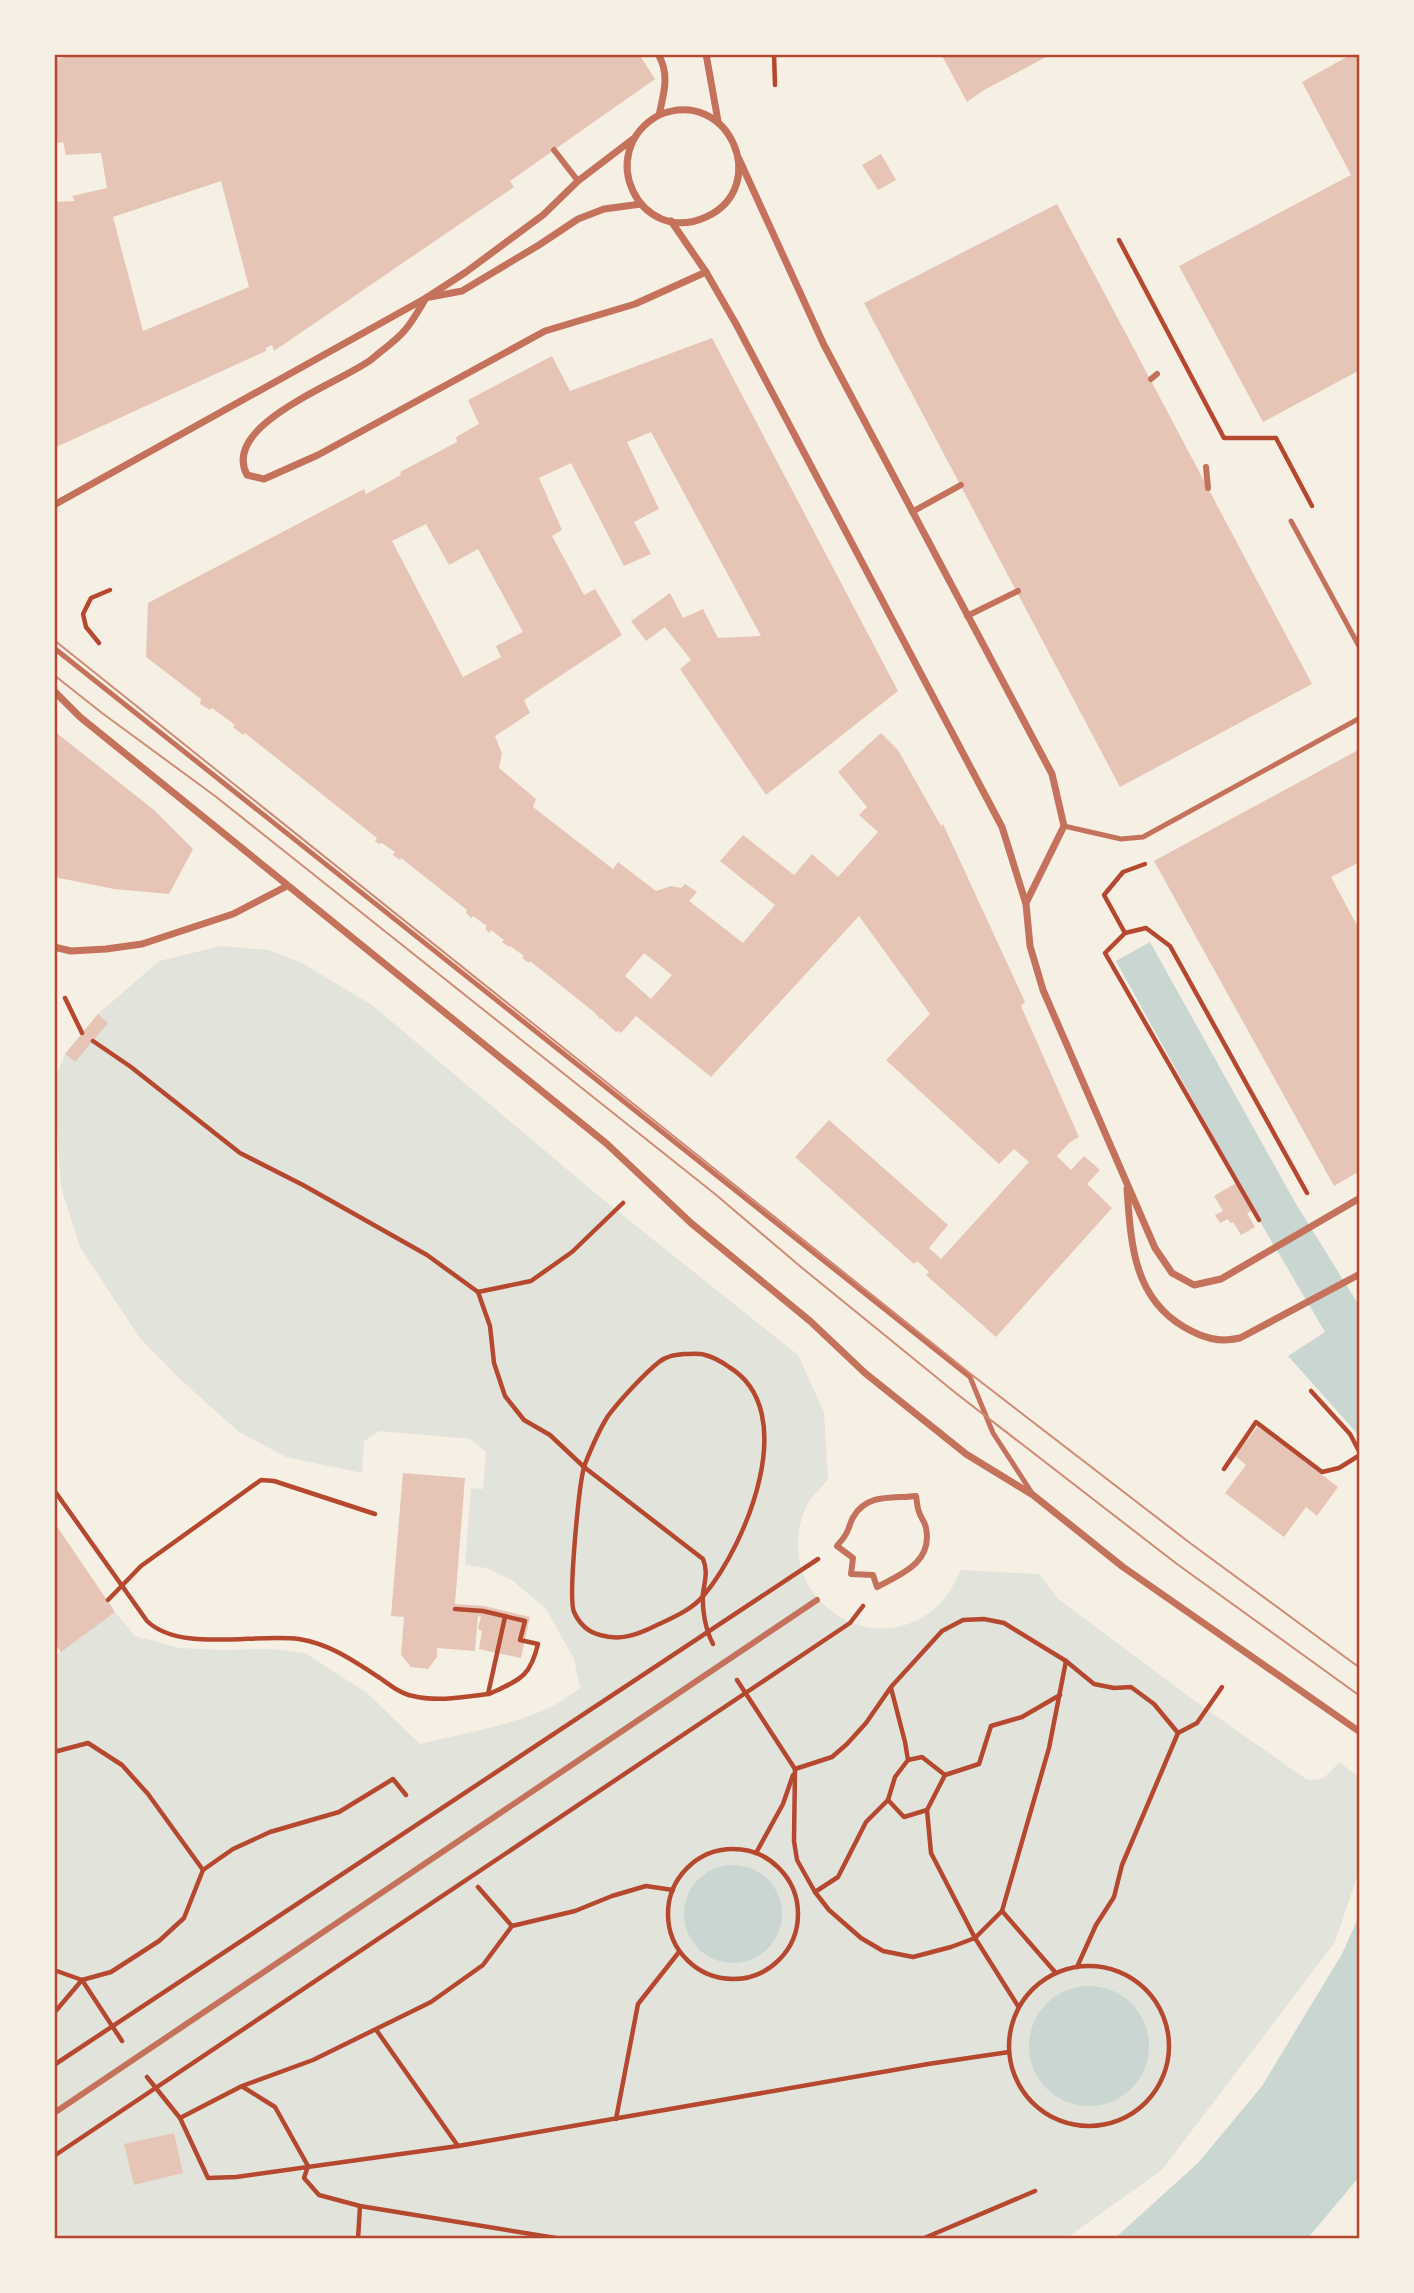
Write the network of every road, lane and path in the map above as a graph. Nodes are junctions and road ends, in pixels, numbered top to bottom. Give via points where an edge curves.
1 (658, 54) edge
2 (706, 54) edge
3 (774, 54) edge
4 (775, 85) dead end
5 (659, 115) junction
6 (718, 121) junction
7 (633, 139) junction
8 (554, 150) dead end
9 (738, 159) junction
10 (578, 181) junction
11 (641, 204) junction
12 (671, 221) junction
13 (1119, 240) dead end
14 (706, 272) junction
15 (425, 298) junction
16 (1206, 467) dead end
17 (961, 485) dead end
18 (1208, 488) dead end
19 (54, 505) edge
20 (912, 512) junction
21 (1291, 521) joint
22 (110, 590) dead end
23 (1018, 591) dead end
24 (967, 616) junction
25 (99, 643) dead end
26 (54, 648) edge
27 (1360, 648) edge
28 (54, 691) edge
29 (1360, 718) edge
30 (1064, 826) junction
31 (1156, 860) dead end
32 (287, 886) junction
33 (1026, 904) junction
34 (1125, 933) junction
35 (54, 947) edge
36 (65, 998) dead end
37 (82, 1033) dead end
38 (93, 1041) dead end
39 (1127, 1185) junction
40 (1307, 1193) dead end
41 (1360, 1199) edge
42 (623, 1203) dead end
43 (1259, 1220) dead end
44 (1360, 1274) edge
45 (478, 1292) junction
46 (1311, 1391) dead end
47 (1360, 1454) edge
48 (584, 1467) junction
49 (1224, 1469) dead end
50 (54, 1490) edge
51 (1033, 1495) junction
52 (859, 1508) joint
53 (375, 1514) dead end
54 (801, 1571) dead end
55 (122, 1586) junction
56 (703, 1597) junction
57 (108, 1600) dead end
58 (817, 1600) dead end
59 (455, 1609) dead end
60 (505, 1617) junction
61 (850, 1623) dead end
62 (707, 1633) junction
63 (1066, 1661) junction
64 (724, 1663) junction
65 (1222, 1686) dead end
66 (891, 1687) junction
67 (747, 1693) junction
68 (488, 1694) junction
69 (1060, 1695) junction
70 (1360, 1731) edge
71 (1178, 1733) junction
72 (54, 1752) edge
73 (908, 1760) junction
74 (795, 1769) junction
75 (945, 1775) junction
76 (407, 1794) dead end
77 (888, 1800) junction
78 (927, 1810) junction
79 (756, 1853) junction
80 (203, 1870) junction
81 (478, 1887) dead end
82 (673, 1890) junction
83 (815, 1892) junction
84 (1002, 1911) junction
85 (513, 1926) junction
86 (975, 1938) junction
87 (679, 1952) junction
88 (1077, 1967) junction
89 (54, 1970) edge
90 (1055, 1972) junction
91 (82, 1980) junction
92 (1018, 2006) junction
93 (54, 2013) edge
94 (113, 2027) junction
95 (377, 2031) junction
96 (1009, 2052) junction
97 (54, 2065) edge
98 (242, 2086) junction
99 (155, 2089) junction
100 (54, 2113) edge
101 (180, 2119) junction
102 (616, 2119) junction
103 (458, 2146) junction
104 (54, 2156) edge
105 (308, 2166) junction
106 (1035, 2191) dead end
107 (360, 2206) junction
108 (358, 2239) edge
109 (562, 2239) edge
110 (922, 2239) edge

1 - 5 street via 666,83
2 - 6 street
3 - 4 path
5 - 6 street via 693,110
5 - 7 street
6 - 9 street via 734,142
7 - 10 street
7 - 11 street via 627,173
8 - 10 street
9 - 12 street via 736,185 721,207 698,220
9 - 20 street via 824,345
10 - 15 street via 543,215
11 - 12 street
11 - 15 street via 604,209 578,219 462,291
12 - 14 street
13 - 21 path via 1224,438 1276,438 1314,508
14 - 15 street via 635,304 545,331 318,455 264,479 247,475 242,465 251,436 275,415 370,361 404,331
14 - 33 street via 1002,827
15 - 19 street
16 - 18 street
17 - 20 street
20 - 24 street
21 - 27 lane
22 - 25 path via 91,598 83,614 86,627
23 - 24 street
24 - 30 street via 1052,774
26 - 51 lane via 971,1377 993,1433
28 - 32 street
29 - 30 lane via 1143,837 1121,839
30 - 33 street
31 - 34 path via 1123,872 1104,895
32 - 35 street via 233,914 142,944 83,950
32 - 51 street via 607,1144 865,1373 965,1454
33 - 39 street via 1030,946 1043,990
34 - 40 path via 1146,928 1170,946
34 - 43 path via 1105,953
36 - 37 path
38 - 45 path via 240,1153 427,1255
39 - 41 street via 1155,1248 1172,1273 1194,1285 1221,1279
39 - 44 street via 1137,1268 1149,1296 1171,1320 1196,1335 1224,1342 1240,1338
42 - 45 path via 572,1252 531,1281
45 - 48 path via 505,1396 524,1420 550,1435
46 - 47 path via 1350,1434
47 - 49 path via 1339,1468 1322,1472 1256,1422
48 - 56 path via 703,1559 707,1568
48 - 56 path via 572,1573 573,1610 589,1632 613,1639 639,1634 681,1614
48 - 56 path via 608,1417 659,1362 684,1354 706,1355 742,1375 761,1406 765,1440 758,1487 730,1558
50 - 55 path
51 - 70 street via 1123,1567
52 - 52 street via 883,1497 916,1496 925,1524 925,1550 919,1561 877,1587 873,1575 851,1574 853,1558 837,1546
53 - 55 path via 261,1480 141,1566
54 - 62 path
55 - 57 path
55 - 68 path via 147,1621 170,1636 296,1639 321,1644 351,1659 410,1696 430,1699
56 - 62 path
58 - 64 street
59 - 60 path
60 - 68 path
60 - 68 path via 525,1621 520,1640 538,1644 534,1661 521,1679
61 - 67 path
62 - 64 path
62 - 94 path
63 - 66 path via 1004,1623 963,1620 942,1630
63 - 69 path
63 - 71 path via 1094,1684 1131,1687 1154,1704
64 - 67 path
64 - 100 street
65 - 71 path via 1197,1723
66 - 73 path
66 - 74 path via 866,1723 832,1757
67 - 74 path
67 - 99 path
69 - 75 path via 1022,1717 991,1726 979,1764
69 - 84 path
71 - 88 path via 1122,1866 1114,1897
72 - 80 path via 88,1743 122,1765
73 - 75 path via 922,1757
73 - 77 path via 895,1777
74 - 79 path via 783,1804
74 - 83 path via 797,1860
75 - 78 path
76 - 80 path via 393,1779 339,1812 270,1832
77 - 78 path via 904,1817
77 - 83 path via 866,1822 838,1877
78 - 86 path via 931,1853
79 - 82 path via 716,1851 698,1859
79 - 87 path via 775,1864 790,1881 797,1902 798,1924 791,1945 778,1962 737,1980 715,1977
80 - 91 path via 184,1918 159,1941 111,1972
81 - 85 path
82 - 85 path via 646,1886
82 - 87 path via 668,1910 670,1932
83 - 86 path via 842,1922 883,1951 913,1957
84 - 86 path
84 - 90 path
85 - 95 path via 483,1965 431,2002
86 - 92 path
87 - 102 path via 638,2004
88 - 90 path
88 - 96 path via 1117,1970 1141,1984 1159,2005 1169,2031 1169,2059 1160,2085 1143,2107 1119,2122 1091,2127 1065,2123 1040,2110 1021,2090
89 - 91 path
90 - 92 path
91 - 93 path
91 - 94 path
92 - 96 path
94 - 97 path
95 - 98 path
95 - 103 path
96 - 102 path
98 - 101 path
98 - 105 path via 275,2106
99 - 101 path
99 - 104 path
101 - 105 path via 208,2178
102 - 103 path
103 - 105 path
105 - 107 path via 304,2178 319,2195
106 - 110 path
107 - 108 path
107 - 109 path

